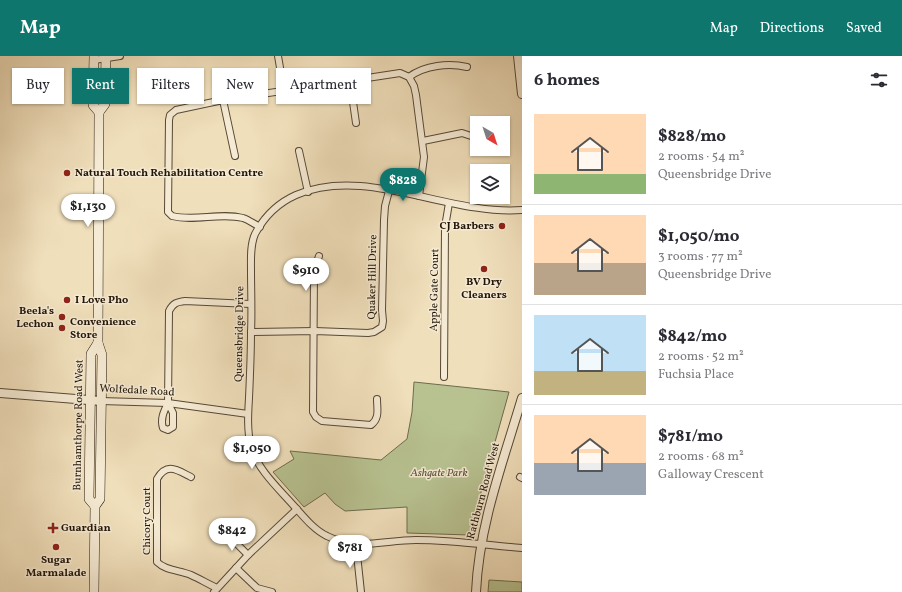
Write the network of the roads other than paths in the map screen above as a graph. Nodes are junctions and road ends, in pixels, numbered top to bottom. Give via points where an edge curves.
1 (120, 56) edge
2 (278, 56) edge
3 (518, 56) edge
4 (106, 57) edge
5 (94, 58) edge
6 (467, 67) dead end
7 (280, 68) edge
8 (410, 77) junction
9 (371, 78) edge
10 (522, 94) edge
11 (212, 102) edge
12 (224, 104) edge
13 (353, 104) edge
14 (99, 112) junction
15 (356, 123) dead end
16 (470, 136) edge
17 (422, 141) junction
18 (299, 150) dead end
19 (235, 156) dead end
20 (390, 191) junction
21 (308, 192) junction
22 (419, 196) junction
23 (449, 203) junction
24 (522, 210) edge
25 (260, 227) junction
26 (318, 256) dead end
27 (250, 304) junction
28 (315, 331) junction
29 (252, 332) junction
30 (98, 343) junction
31 (444, 377) dead end
32 (0, 393) edge
33 (522, 398) edge
34 (377, 399) dead end
35 (91, 400) junction
36 (101, 401) junction
37 (168, 403) junction
38 (248, 414) junction
39 (191, 477) dead end
40 (95, 506) junction
41 (297, 509) junction
42 (230, 536) dead end
43 (481, 544) junction
44 (356, 545) junction
45 (522, 548) edge
46 (248, 555) junction
47 (236, 568) junction
48 (215, 590) edge
49 (94, 592) edge
50 (272, 592) edge
51 (361, 592) edge
52 (476, 592) edge

1 - 4 street
2 - 7 street
3 - 10 street
4 - 5 street
4 - 14 main road, Burnhamthorpe Road West via 105,104
5 - 14 main road, Burnhamthorpe Road West via 93,105
6 - 8 street via 454,64 422,69
8 - 9 street via 400,73
8 - 17 street via 416,95
11 - 25 street via 178,108 170,115 168,212 179,218 239,217
12 - 19 street
13 - 15 street
14 - 30 main road, Burnhamthorpe Road West
16 - 17 street via 462,133
17 - 22 street via 424,157
18 - 21 street
20 - 21 street, Queensbridge Drive via 344,186
20 - 22 street, Queensbridge Drive
20 - 28 street, Quaker Hill Drive via 384,220 382,327 368,333
21 - 25 street, Queensbridge Drive via 286,200 267,215
22 - 23 street, Queensbridge Drive
23 - 24 street, Queensbridge Drive via 506,211
23 - 31 street, Apple Gate Court via 445,227
25 - 27 street, Queensbridge Drive via 255,235 251,253
26 - 28 street via 314,272
27 - 29 street, Queensbridge Drive
27 - 37 street via 185,301 172,305 169,311
28 - 29 street, Quaker Hill Drive
28 - 34 street via 313,412 316,417 322,421 371,425 378,416
29 - 38 street, Queensbridge Drive
30 - 35 main road, Burnhamthorpe Road West via 91,354
30 - 36 main road, Burnhamthorpe Road West via 102,355
32 - 35 street, Wolfedale Road
33 - 43 street, Rathburn Road West via 489,506
35 - 36 street, Wolfedale Road
35 - 40 main road, Burnhamthorpe Road West via 89,499
36 - 37 street, Wolfedale Road
36 - 40 main road, Burnhamthorpe Road West via 100,499
37 - 38 street, Wolfedale Road
38 - 41 street, Queensbridge Drive via 249,434 256,460
39 - 48 street, Chicory Court via 170,468 164,470 157,479 157,562 166,568 193,576
40 - 49 main road, Burnhamthorpe Road West
41 - 44 street, Queensbridge Drive via 326,536
41 - 46 street
42 - 46 street
43 - 44 street, Queensbridge Drive via 414,540
43 - 45 street, Queensbridge Drive
43 - 52 street, Rathburn Road West
44 - 51 street
46 - 47 street
47 - 48 street
47 - 50 street via 257,588

